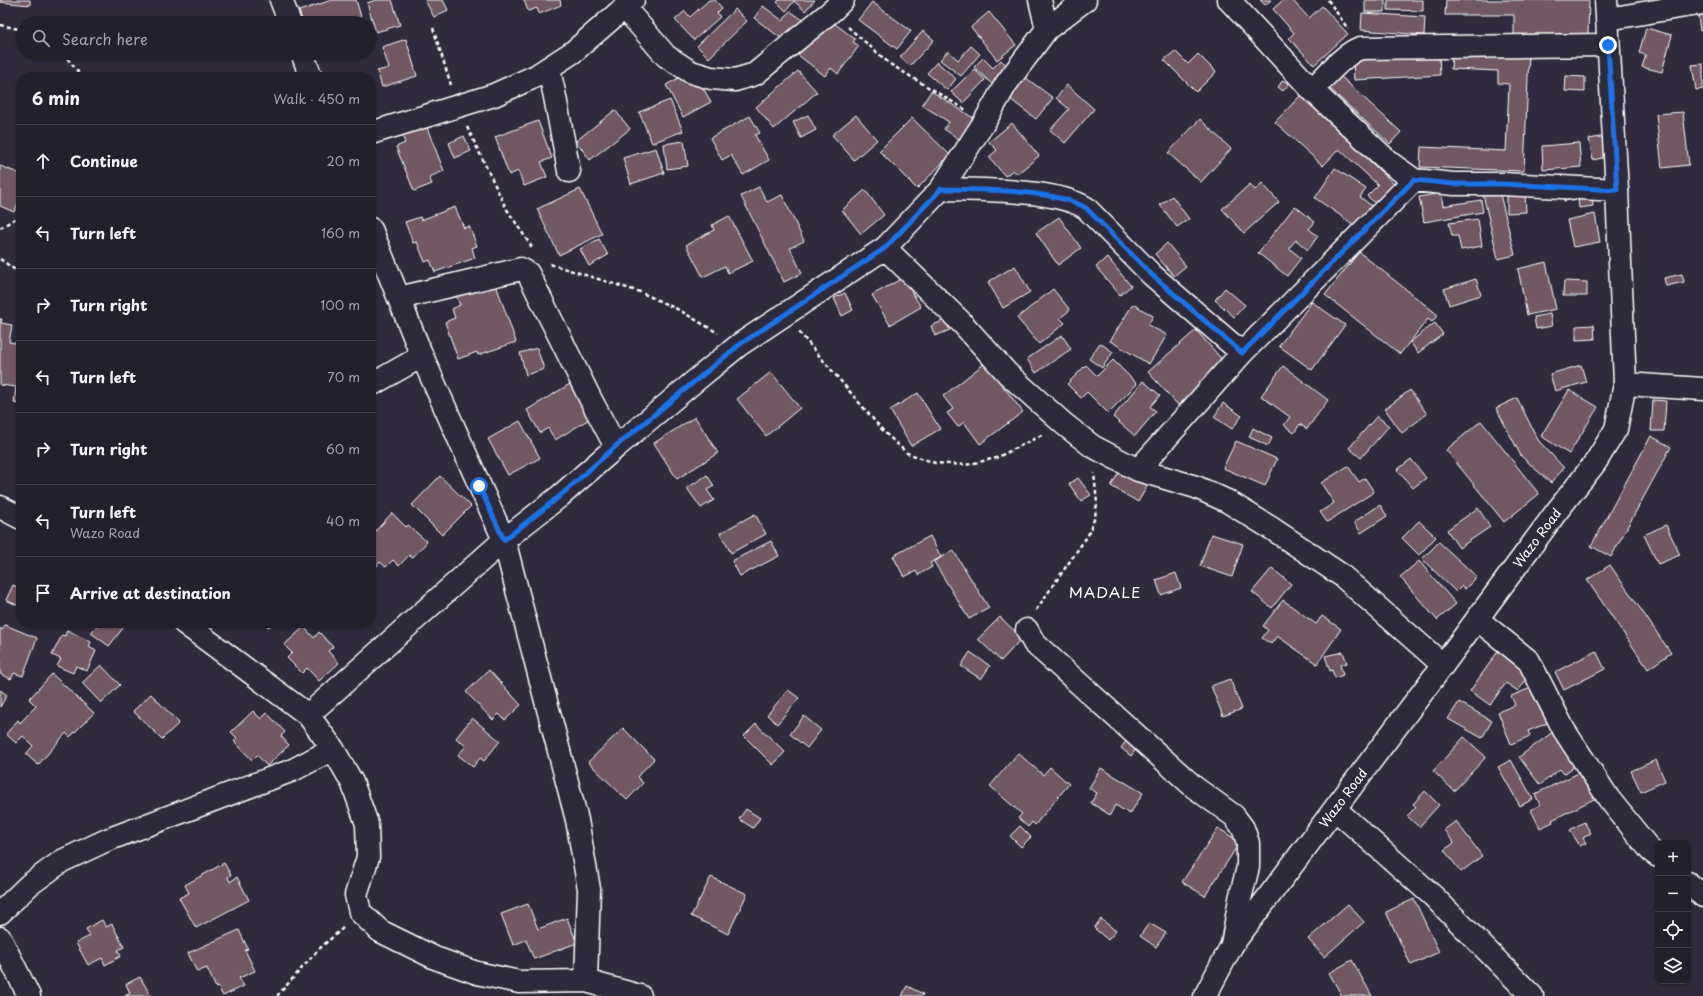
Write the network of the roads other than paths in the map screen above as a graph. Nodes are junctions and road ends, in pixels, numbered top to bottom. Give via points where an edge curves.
1 (281, 0) edge
2 (1040, 0) edge
3 (1085, 0) edge
4 (1228, 0) edge
5 (1703, 3) edge
6 (629, 4) edge
7 (839, 5) edge
8 (1607, 10) edge
9 (287, 16) edge
10 (1047, 29) junction
11 (1608, 45) junction
12 (305, 60) edge
13 (549, 69) junction
14 (309, 72) edge
15 (1312, 90) junction
16 (376, 131) edge
17 (569, 171) dead end
18 (1414, 180) junction
19 (941, 189) junction
20 (1617, 190) junction
21 (376, 241) edge
22 (885, 248) junction
23 (399, 298) junction
24 (1242, 353) junction
25 (422, 356) junction
26 (376, 382) edge
27 (1626, 384) junction
28 (1703, 389) edge
29 (616, 446) junction
30 (1138, 470) junction
31 (0, 507) edge
32 (16, 515) edge
33 (504, 540) junction
34 (1477, 619) junction
35 (191, 628) edge
36 (1027, 630) road end
37 (1443, 665) junction
38 (308, 715) junction
39 (333, 749) junction
40 (1335, 809) junction
41 (1655, 854) edge
42 (1691, 886) edge
43 (1703, 896) edge
44 (0, 913) edge
45 (0, 938) edge
46 (1232, 945) junction
47 (586, 981) junction
48 (29, 996) edge
49 (640, 996) edge
50 (1205, 996) edge
51 (1532, 996) edge

1 - 9 street
2 - 10 street
3 - 10 street
4 - 15 street
5 - 8 street
6 - 7 street via 666,56 691,72 711,78 735,80 755,74
6 - 13 street
8 - 11 street, Wazo Road
10 - 19 street via 1006,84 985,122
11 - 15 street via 1361,48 1341,62
11 - 20 street, Wazo Road
12 - 14 street
13 - 16 street via 522,84 494,95
13 - 17 street
15 - 18 street via 1390,162
18 - 20 street via 1454,184
18 - 24 street
19 - 22 street
19 - 24 street via 1009,191 1080,203 1152,275
20 - 27 street, Wazo Road
21 - 23 street
22 - 29 street via 739,345
22 - 30 street via 962,323 1008,374 1064,424 1092,446
23 - 25 street
23 - 29 street via 521,269 528,272
24 - 30 street
25 - 26 street
25 - 33 street
27 - 28 street
27 - 34 street, Wazo Road via 1616,429 1595,463
29 - 33 street via 560,496
30 - 37 street via 1196,487 1227,501 1272,528 1341,575
31 - 32 street
33 - 38 street
33 - 47 street via 577,820 589,889
34 - 37 street, Wazo Road
34 - 41 street via 1529,660 1564,730 1605,792
35 - 38 street
36 - 46 street via 1034,643 1194,786 1234,816 1243,828 1248,843 1248,867
37 - 40 street, Wazo Road
38 - 39 street
39 - 44 street via 294,770 107,840 62,860 29,885
39 - 47 street via 352,782 367,824 368,858 356,895 360,912 380,931 435,958 477,973 519,982
40 - 46 street, Wazo Road
40 - 51 street via 1433,896
42 - 43 street
45 - 48 street
46 - 50 street, Wazo Road
47 - 49 street

